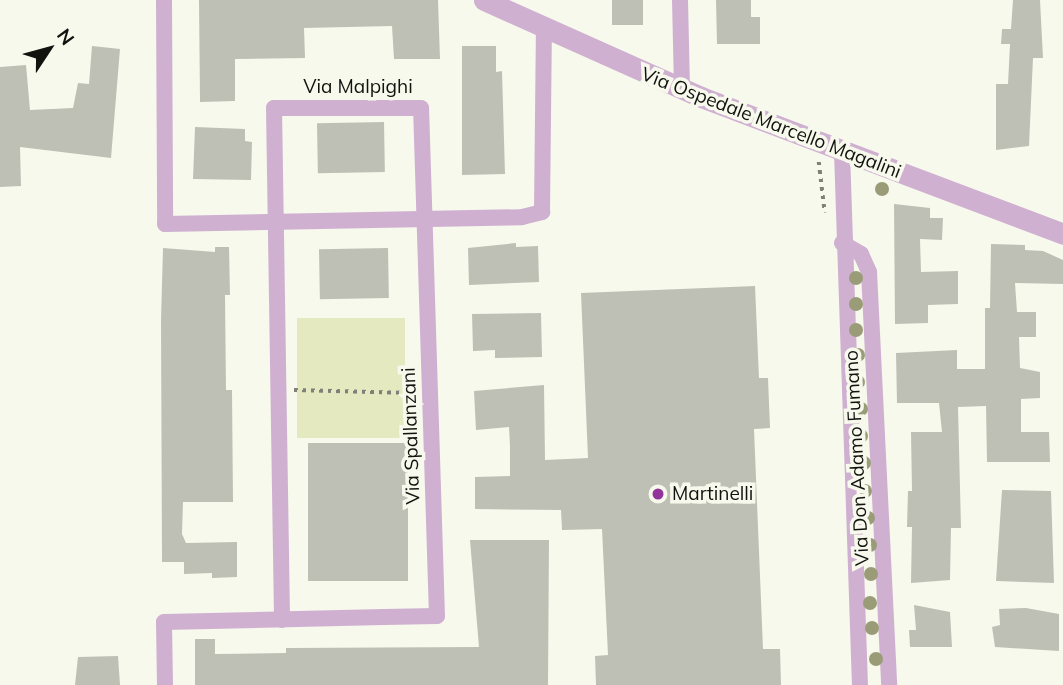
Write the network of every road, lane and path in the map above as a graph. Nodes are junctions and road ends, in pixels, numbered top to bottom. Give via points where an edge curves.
1 (164, 0) edge
2 (484, 0) edge
3 (680, 0) edge
4 (544, 31) junction
5 (682, 90) junction
6 (842, 152) junction
7 (425, 219) junction
8 (275, 222) junction
9 (1063, 223) edge
10 (1063, 234) edge
11 (842, 243) junction
12 (278, 390) junction
13 (430, 393) junction
14 (282, 620) junction
15 (165, 685) edge
16 (860, 685) edge
17 (889, 685) edge

1 - 8 street via 165,224
2 - 4 street, Via Ospedale Marcello Magalini
3 - 5 street
4 - 5 street, Via Ospedale Marcello Magalini
4 - 7 street via 542,212
5 - 6 street, Via Ospedale Marcello Magalini
6 - 10 street, Via Ospedale Marcello Magalini
6 - 11 street, Via Don Adamo Fumano
7 - 8 street
7 - 8 street, Via Malpighi via 421,108 274,108
7 - 13 street, Via Spallanzani
8 - 12 street, Via Malpighi
9 - 10 street
11 - 16 street, Via Don Adamo Fumano
11 - 17 street, Via Don Adamo Fumano via 861,254 869,271
12 - 13 path
12 - 14 street, Via Malpighi
13 - 14 street, Via Spallanzani via 437,616
14 - 15 street, Via Spallanzani via 164,622

